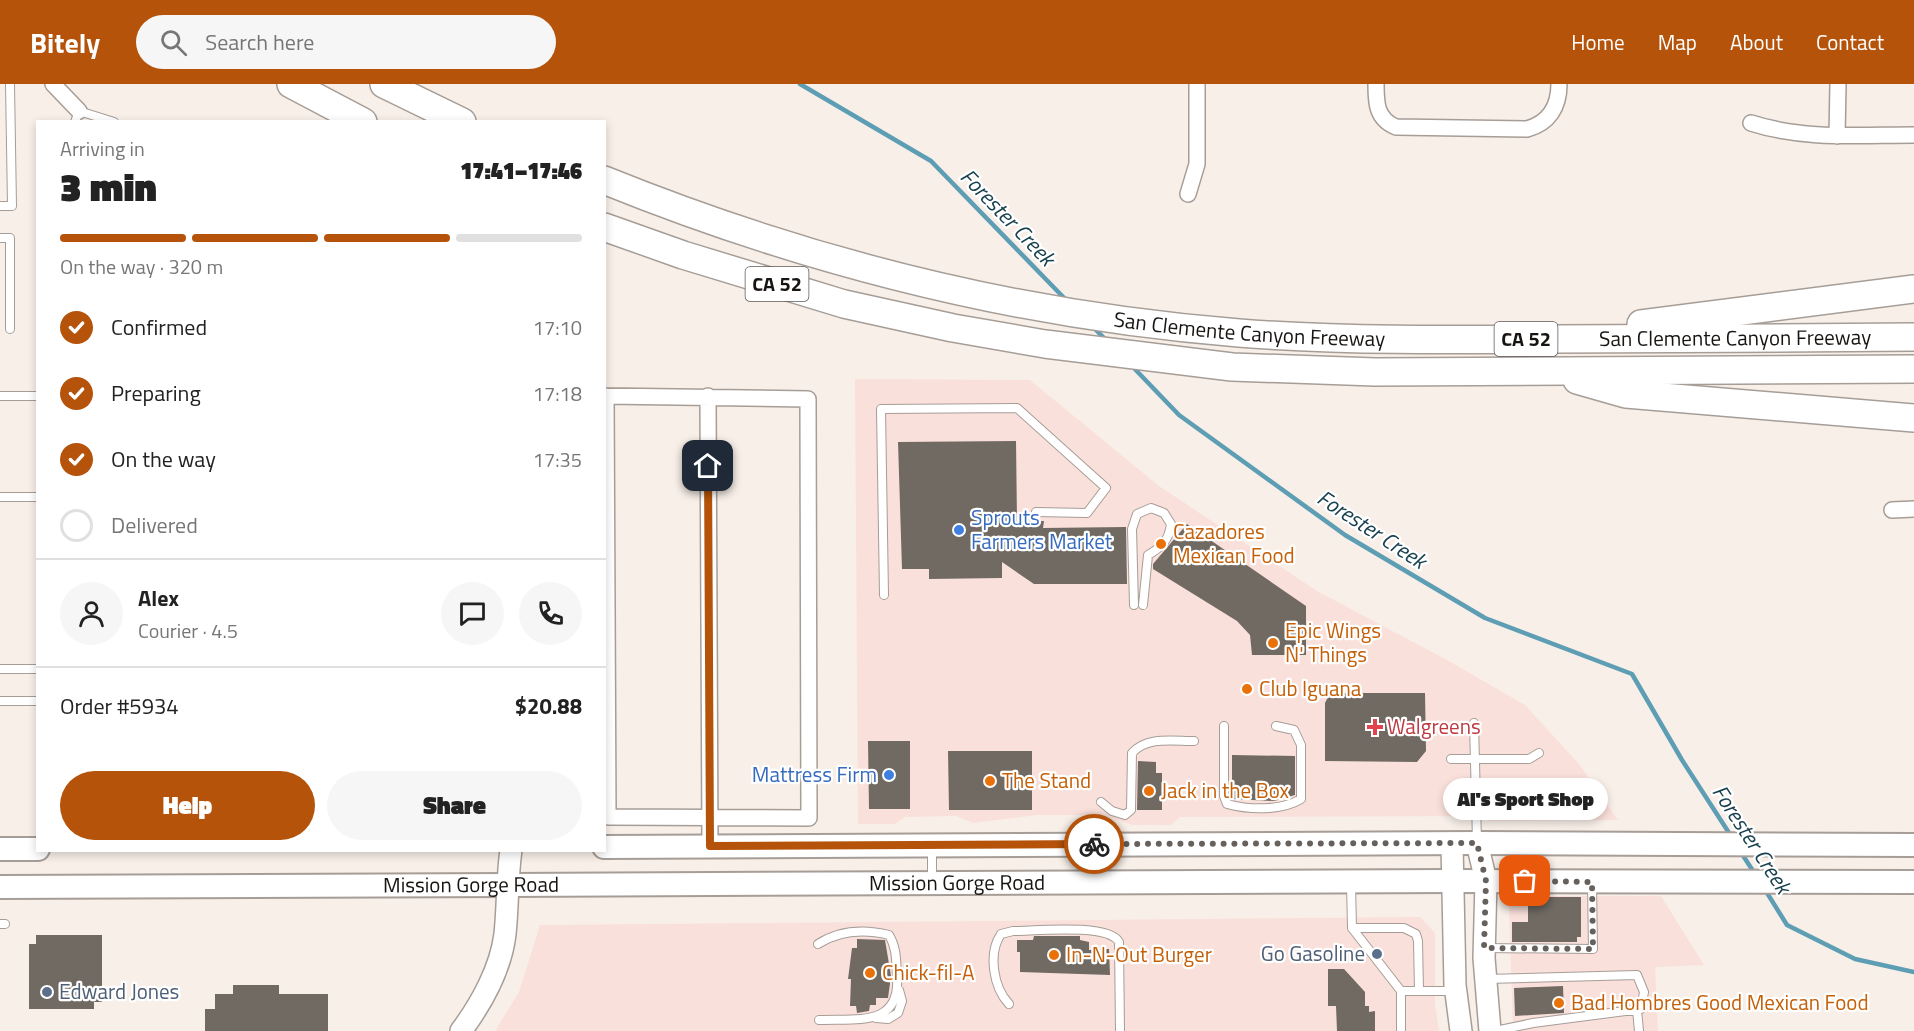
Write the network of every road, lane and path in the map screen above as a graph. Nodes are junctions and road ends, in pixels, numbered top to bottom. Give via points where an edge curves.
1 (10, 84) edge
2 (53, 84) edge
3 (291, 84) edge
4 (384, 84) edge
5 (1197, 84) edge
6 (1376, 84) edge
7 (1559, 84) edge
8 (1838, 84) edge
9 (77, 116) edge
10 (102, 120) edge
11 (359, 120) edge
12 (458, 120) edge
13 (1751, 123) dead end
14 (1914, 135) edge
15 (1837, 136) junction
16 (606, 181) edge
17 (1188, 194) dead end
18 (0, 206) edge
19 (606, 228) edge
20 (0, 238) edge
21 (1914, 290) edge
22 (10, 329) dead end
23 (1914, 332) edge
24 (1914, 337) edge
25 (1814, 338) junction
26 (1521, 339) junction
27 (1914, 369) edge
28 (1547, 372) junction
29 (0, 396) edge
30 (36, 396) edge
31 (606, 396) edge
32 (708, 396) junction
33 (1914, 418) edge
34 (0, 497) edge
35 (36, 497) edge
36 (1914, 509) edge
37 (1892, 510) dead end
38 (1036, 512) dead end
39 (606, 536) edge
40 (884, 595) dead end
41 (1134, 605) dead end
42 (1143, 605) dead end
43 (0, 669) edge
44 (36, 669) edge
45 (0, 701) edge
46 (36, 701) edge
47 (1474, 723) dead end
48 (1224, 726) dead end
49 (1276, 726) dead end
50 (1194, 741) dead end
51 (1539, 753) dead end
52 (1451, 759) dead end
53 (1475, 759) junction
54 (1101, 802) dead end
55 (711, 817) junction
56 (1477, 843) junction
57 (1452, 844) junction
58 (932, 845) junction
59 (1914, 845) edge
60 (710, 846) junction
61 (606, 847) edge
62 (0, 849) edge
63 (36, 849) edge
64 (511, 852) edge
65 (1453, 881) junction
66 (1486, 881) junction
67 (1351, 882) junction
68 (1592, 882) junction
69 (1914, 882) edge
70 (932, 883) junction
71 (507, 885) junction
72 (0, 887) edge
73 (1352, 928) junction
74 (818, 944) dead end
75 (1484, 948) junction
76 (1486, 979) junction
77 (1401, 991) junction
78 (1419, 991) junction
79 (1456, 992) junction
80 (1009, 1004) dead end
81 (1637, 1010) junction
82 (819, 1020) dead end
83 (461, 1031) edge
84 (1120, 1031) edge
85 (1401, 1031) edge
86 (1461, 1031) edge
87 (1490, 1031) edge
88 (1495, 1031) edge
89 (1639, 1031) edge

1 - 18 lane via 12,206
2 - 9 street
3 - 11 highway
4 - 12 highway
5 - 17 street via 1197,164
6 - 7 street via 1378,112 1396,127 1527,129 1550,115 1558,100
8 - 15 street
9 - 10 lane
13 - 15 street via 1780,132
14 - 15 street
16 - 26 highway, San Clemente Canyon Freeway / CA 52 via 799,249 900,278 1029,305 1237,333 1372,341
19 - 28 highway, San Clemente Canyon Freeway / CA 52 via 844,304 1045,344 1232,367
20 - 22 lane via 10,238
21 - 26 highway
23 - 25 highway
24 - 25 highway, San Clemente Canyon Freeway / CA 52
25 - 26 highway, San Clemente Canyon Freeway / CA 52
27 - 28 highway, San Clemente Canyon Freeway / CA 52
28 - 33 highway via 1626,394
29 - 30 lane
31 - 32 street
32 - 55 street
32 - 55 street via 808,399 809,818
34 - 35 lane
36 - 37 street
38 - 40 lane via 1088,513 1106,488 1017,408 881,409
39 - 55 street via 608,817
41 - 42 lane via 1132,529 1137,514 1150,508 1164,513 1171,524 1169,537 1148,555
43 - 44 lane
45 - 46 lane
47 - 53 lane
48 - 49 lane via 1224,796 1227,804 1238,807 1288,806 1301,799 1300,745 1294,730
50 - 54 lane via 1139,745 1132,753 1131,810 1125,815
51 - 53 lane via 1529,759
52 - 53 lane
53 - 56 lane
55 - 60 street
56 - 57 main road, Mission Gorge Road
56 - 59 main road, Mission Gorge Road
56 - 66 main road
57 - 58 main road, Mission Gorge Road
57 - 65 main road
58 - 60 main road, Mission Gorge Road
58 - 70 lane
60 - 61 main road, Mission Gorge Road
62 - 63 main road
64 - 71 main road
65 - 66 main road, Mission Gorge Road
65 - 67 main road, Mission Gorge Road
65 - 79 main road
66 - 68 main road, Mission Gorge Road
66 - 75 main road
67 - 70 main road, Mission Gorge Road
67 - 73 lane
68 - 69 main road, Mission Gorge Road
68 - 75 lane via 1593,949
70 - 71 main road, Mission Gorge Road
71 - 72 main road, Mission Gorge Road
71 - 83 main road via 505,936 495,970
73 - 77 lane
73 - 78 lane via 1404,928 1416,934
74 - 82 lane via 843,933 872,931 889,935 895,946 902,1001 898,1013 888,1019
75 - 76 main road
76 - 81 lane via 1637,975 1644,992 1641,1009
76 - 87 main road
77 - 78 lane
77 - 85 lane
78 - 79 lane
79 - 86 main road
80 - 84 lane via 994,974 995,944 1001,934 1098,931 1119,942
81 - 88 lane
81 - 89 lane

